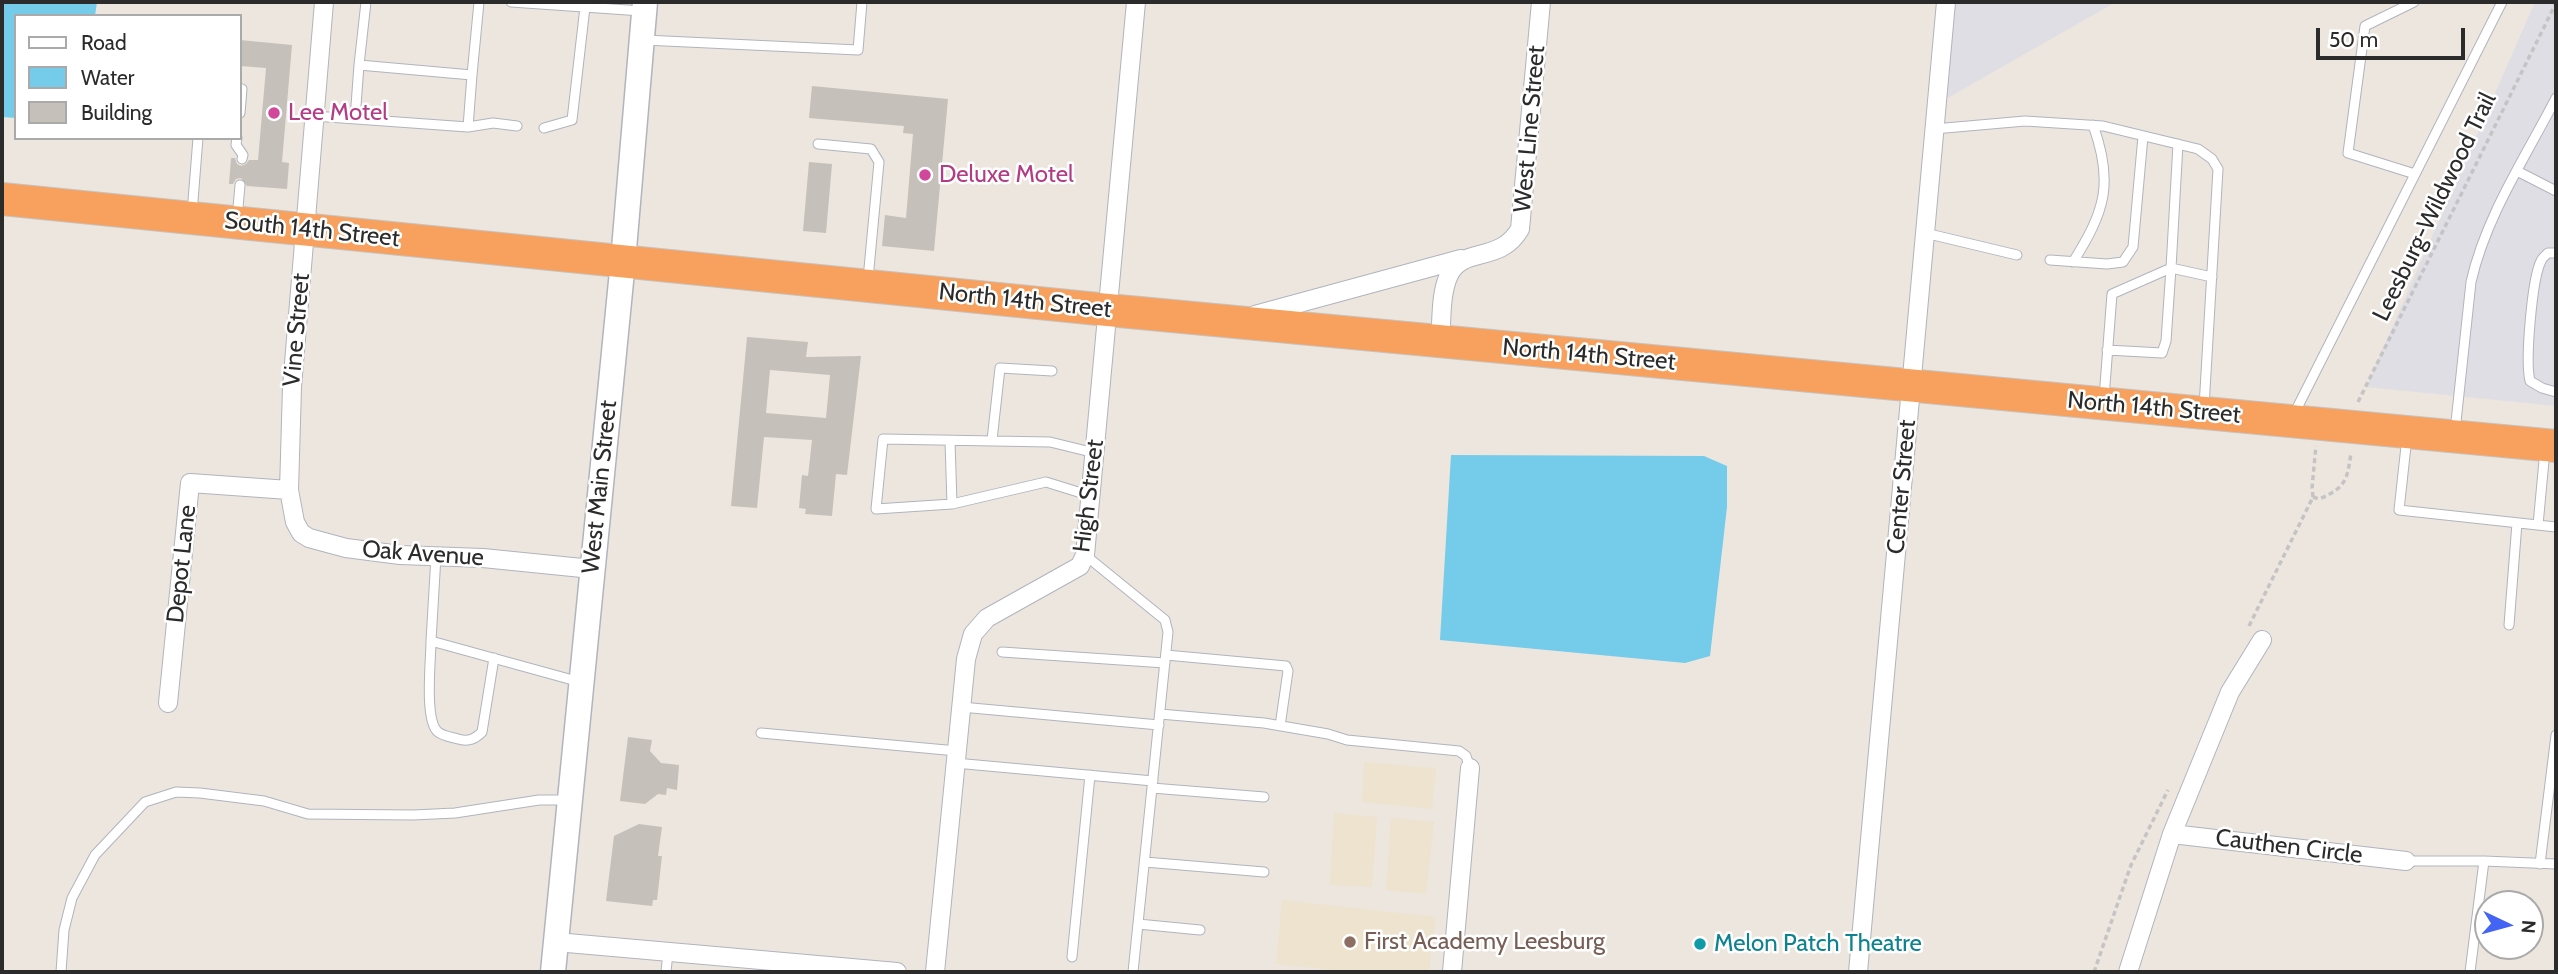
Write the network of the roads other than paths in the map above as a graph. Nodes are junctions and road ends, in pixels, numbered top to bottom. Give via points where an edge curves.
1 (324, 2) edge
2 (366, 2) edge
3 (479, 2) edge
4 (511, 2) edge
5 (862, 2) edge
6 (1136, 2) edge
7 (1541, 2) edge
8 (1946, 2) edge
9 (2414, 2) edge
10 (2502, 2) edge
11 (585, 7) junction
12 (645, 7) edge
13 (642, 40) junction
14 (359, 65) junction
15 (472, 75) junction
16 (2556, 98) edge
17 (314, 116) junction
18 (355, 119) junction
19 (517, 125) dead end
20 (2094, 125) junction
21 (468, 127) junction
22 (544, 128) dead end
23 (1934, 130) junction
24 (2143, 136) junction
25 (198, 140) edge
26 (237, 140) edge
27 (818, 144) dead end
28 (2178, 144) junction
29 (243, 159) dead end
30 (2517, 171) junction
31 (2415, 174) junction
32 (240, 185) dead end
33 (2556, 191) edge
34 (2, 199) edge
35 (191, 218) junction
36 (236, 224) junction
37 (305, 229) junction
38 (1925, 233) junction
39 (2556, 253) edge
40 (2017, 255) dead end
41 (1461, 260) junction
42 (2050, 260) dead end
43 (623, 261) junction
44 (2073, 262) junction
45 (2171, 268) junction
46 (2212, 277) junction
47 (867, 286) junction
48 (1108, 310) junction
49 (1234, 321) junction
50 (1440, 341) junction
51 (2107, 350) junction
52 (1052, 371) dead end
53 (1911, 386) junction
54 (2556, 392) edge
55 (2103, 404) junction
56 (2204, 412) junction
57 (2328, 424) junction
58 (2407, 432) junction
59 (2454, 436) junction
60 (992, 440) junction
61 (950, 441) junction
62 (2551, 446) edge
63 (1095, 453) junction
64 (289, 490) junction
65 (1091, 496) junction
66 (952, 504) junction
67 (2517, 523) junction
68 (2538, 525) junction
69 (2556, 527) edge
70 (1085, 555) junction
71 (436, 556) junction
72 (592, 569) junction
73 (2509, 625) dead end
74 (2262, 640) dead end
75 (431, 641) junction
76 (1002, 652) dead end
77 (495, 658) junction
78 (1166, 659) junction
79 (581, 682) junction
80 (168, 703) dead end
81 (961, 707) junction
82 (1160, 714) junction
83 (1158, 725) junction
84 (1280, 726) junction
85 (761, 733) dead end
86 (2556, 735) edge
87 (956, 757) junction
88 (1470, 768) joint
89 (1090, 775) junction
90 (1153, 785) junction
91 (1264, 797) dead end
92 (570, 800) junction
93 (2172, 834) junction
94 (2406, 861) joint
95 (2484, 861) junction
96 (1145, 862) junction
97 (2540, 863) junction
98 (2556, 864) edge
99 (1264, 872) dead end
100 (1139, 924) junction
101 (1200, 930) dead end
102 (556, 942) junction
103 (668, 952) junction
104 (1072, 957) dead end
105 (61, 972) edge
106 (553, 972) edge
107 (666, 972) edge
108 (897, 972) edge
109 (935, 972) edge
110 (1133, 972) edge
111 (1452, 972) edge
112 (1858, 972) edge
113 (2128, 972) edge
114 (2470, 972) edge

1 - 17 street, Vine Street
2 - 14 lane
3 - 15 lane
4 - 11 lane
5 - 13 lane via 858,50
6 - 48 street, High Street
7 - 41 street, West Line Street via 1520,229 1500,250
8 - 23 street, Center Street
9 - 31 lane via 2365,26 2348,153
10 - 31 lane
11 - 12 lane
11 - 22 lane via 572,120
12 - 13 main road, West Main Street
13 - 43 main road, West Main Street
14 - 15 lane
14 - 18 lane
15 - 21 lane
16 - 30 lane
17 - 18 lane
17 - 37 street, Vine Street
18 - 21 lane
19 - 21 lane via 493,122
20 - 23 lane via 2025,121
20 - 24 lane
20 - 44 lane via 2104,154 2104,198 2091,233
23 - 38 street, Center Street
24 - 28 lane
24 - 44 lane via 2133,247 2123,262
25 - 35 lane
26 - 29 lane
27 - 47 lane via 871,149 879,162
28 - 45 lane
28 - 46 lane via 2197,149 2218,169
30 - 33 lane
30 - 59 lane via 2470,282
31 - 57 lane
32 - 36 lane
34 - 35 highway, South 14th Street
35 - 36 highway, South 14th Street
36 - 37 highway, South 14th Street
37 - 43 highway, South 14th Street
37 - 64 street, Vine Street
38 - 40 lane
38 - 53 street, Center Street
39 - 54 lane via 2541,260 2527,368 2530,381
41 - 49 street, West Line Street
41 - 50 street via 1449,274
42 - 44 lane
43 - 47 highway, North 14th Street
43 - 72 main road, West Main Street
45 - 46 lane
45 - 51 lane via 2112,294
45 - 51 lane via 2162,353
46 - 56 lane
47 - 48 highway, North 14th Street
48 - 49 highway, North 14th Street
48 - 63 street, High Street
49 - 50 highway, North 14th Street
50 - 53 highway, North 14th Street
51 - 55 lane
52 - 60 lane via 1000,368
53 - 55 highway, North 14th Street
53 - 112 street, Center Street
55 - 56 highway, North 14th Street
56 - 57 highway, North 14th Street
57 - 58 highway, North 14th Street
58 - 59 highway, North 14th Street
58 - 67 lane via 2399,510
59 - 62 highway, North 14th Street
60 - 61 lane
60 - 63 lane via 1050,442
61 - 66 lane
61 - 66 lane via 883,439 876,509
62 - 68 lane
63 - 65 street, High Street
64 - 71 street, Oak Avenue via 295,522 309,538 346,548
64 - 80 street, Depot Lane via 190,483
65 - 66 lane via 1046,482
65 - 70 street, High Street
67 - 68 lane
67 - 73 lane
68 - 69 lane
70 - 78 lane via 1165,621
70 - 81 street, High Street via 1080,566 987,618 973,634
71 - 72 street, Oak Avenue
71 - 75 lane
72 - 79 main road, West Main Street
74 - 93 street via 2230,692
75 - 77 lane
75 - 77 lane via 430,717 444,736 465,741 482,732
76 - 78 lane
77 - 79 lane
78 - 82 lane
78 - 84 lane via 1286,666
79 - 92 main road, West Main Street
81 - 83 lane
81 - 87 street, High Street
82 - 83 lane
82 - 84 lane
83 - 90 lane
84 - 88 lane via 1347,740 1459,751 1466,755
85 - 87 lane
86 - 97 lane
87 - 89 lane
87 - 109 street, High Street
88 - 111 street
89 - 90 lane
89 - 104 lane
90 - 91 lane
90 - 96 lane
92 - 102 main road, West Main Street
92 - 105 lane via 413,815 307,814 264,801 200,793 176,792 145,802 95,855 72,898
93 - 94 street, Cauthen Circle
93 - 113 street
94 - 95 lane
95 - 97 lane
95 - 114 lane
96 - 99 lane
96 - 100 lane
97 - 98 lane
100 - 101 lane
100 - 110 lane
102 - 103 street
102 - 106 main road, West Main Street
103 - 107 lane
103 - 108 street

